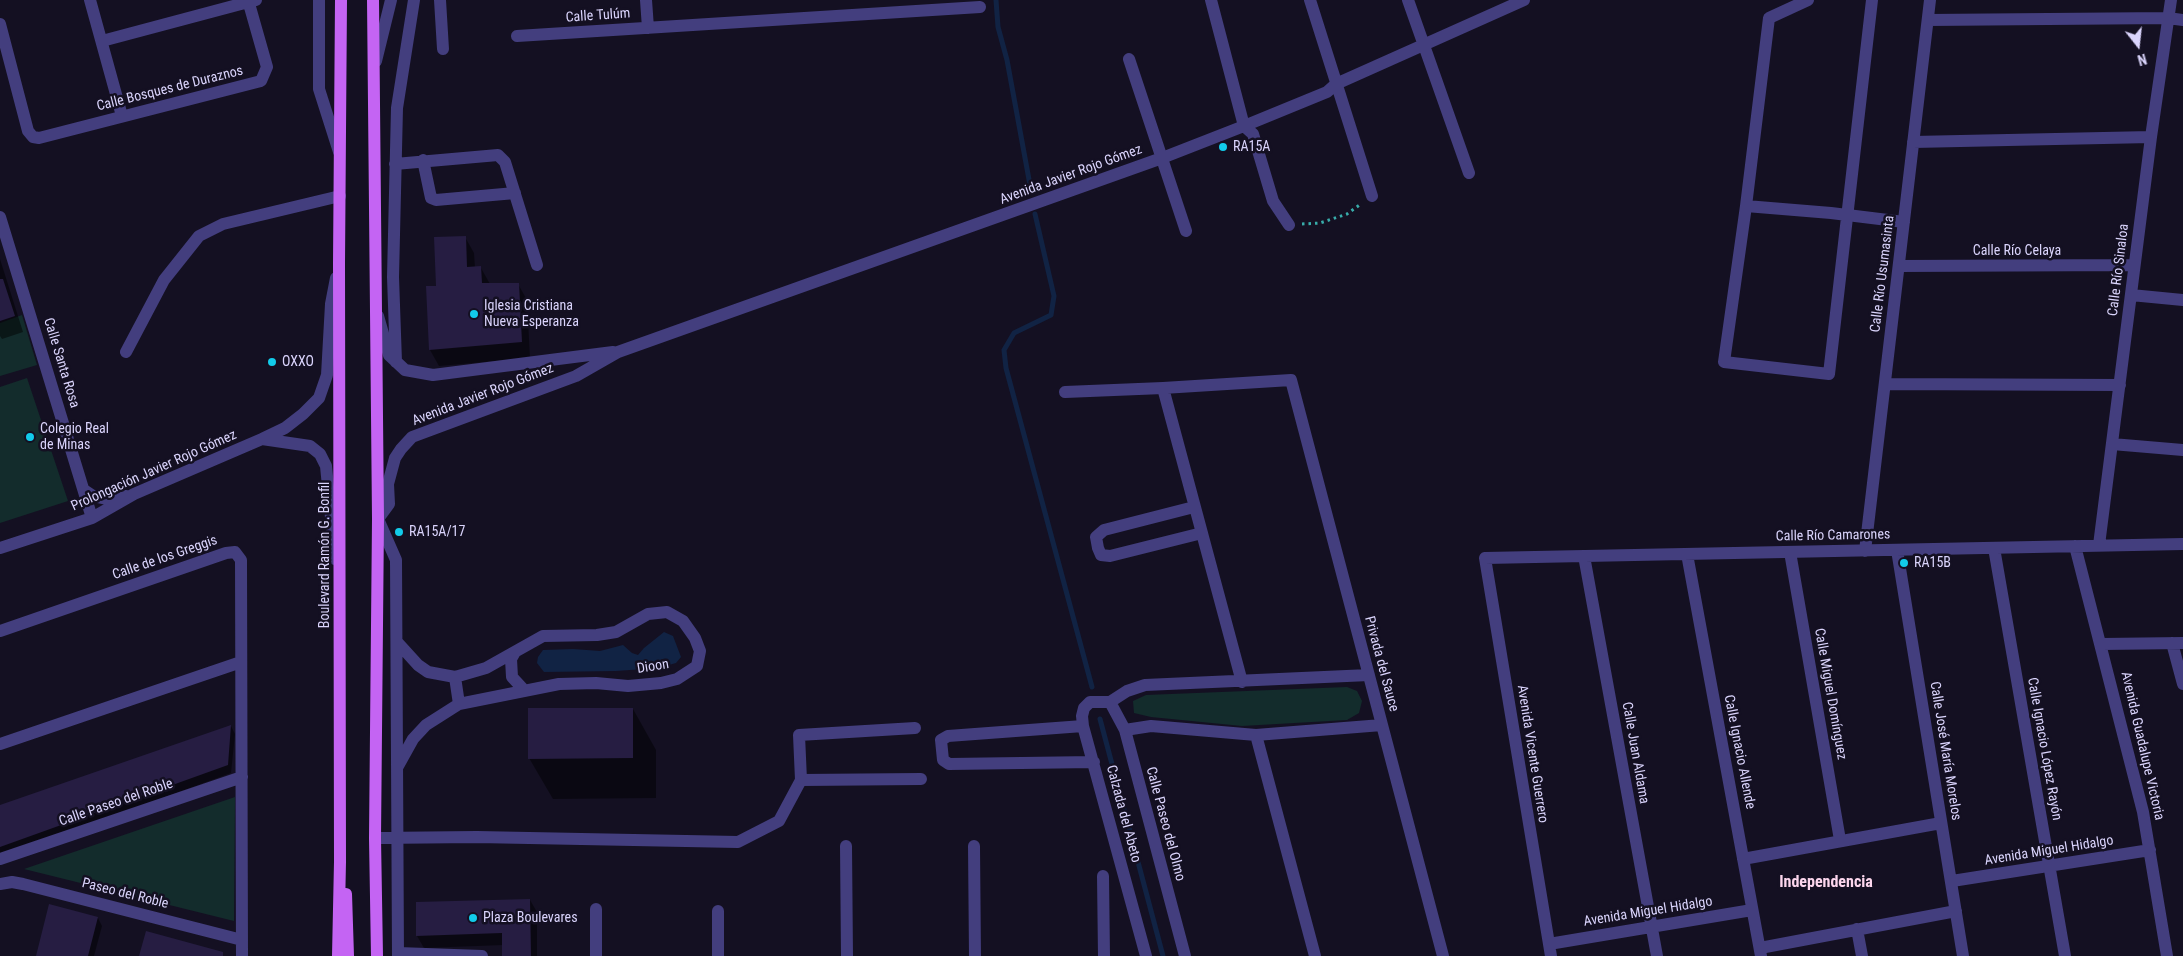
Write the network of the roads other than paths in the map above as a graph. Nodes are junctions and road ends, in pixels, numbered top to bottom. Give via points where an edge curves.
1 (90, 0) edge
2 (318, 0) edge
3 (341, 0) edge
4 (373, 0) edge
5 (391, 0) edge
6 (414, 0) edge
7 (440, 0) edge
8 (646, 0) edge
9 (1210, 0) edge
10 (1310, 0) edge
11 (1408, 0) edge
12 (1808, 0) edge
13 (1872, 0) edge
14 (1930, 0) edge
15 (2171, 0) edge
16 (251, 1) edge
17 (1518, 1) edge
18 (925, 5) edge
19 (980, 7) dead end
20 (2168, 18) junction
21 (1928, 20) junction
22 (2183, 20) edge
23 (0, 24) edge
24 (648, 28) junction
25 (517, 36) dead end
26 (102, 41) junction
27 (1424, 45) junction
28 (443, 49) dead end
29 (1129, 59) dead end
30 (374, 68) junction
31 (1336, 84) junction
32 (122, 116) junction
33 (1244, 126) junction
34 (2151, 137) junction
35 (1913, 142) junction
36 (339, 155) junction
37 (1162, 158) junction
38 (423, 160) junction
39 (395, 164) junction
40 (1469, 173) dead end
41 (515, 193) junction
42 (340, 196) junction
43 (1372, 196) road end
44 (1746, 206) junction
45 (1847, 216) junction
46 (0, 217) edge
47 (1904, 222) junction
48 (1289, 225) road end
49 (1186, 231) dead end
50 (339, 263) junction
51 (537, 265) dead end
52 (2134, 265) junction
53 (1899, 266) junction
54 (2131, 295) junction
55 (2183, 300) edge
56 (377, 311) junction
57 (126, 352) dead end
58 (618, 352) junction
59 (396, 362) junction
60 (1885, 384) junction
61 (2120, 385) junction
62 (1163, 388) junction
63 (1065, 392) dead end
64 (262, 439) junction
65 (2112, 444) junction
66 (2183, 450) edge
67 (84, 490) junction
68 (133, 495) junction
69 (1194, 507) junction
70 (92, 518) junction
71 (378, 519) junction
72 (1202, 533) junction
73 (2183, 544) edge
74 (2099, 545) junction
75 (2075, 546) junction
76 (0, 548) edge
77 (1994, 548) junction
78 (1865, 550) junction
79 (1897, 550) junction
80 (1790, 552) junction
81 (1687, 554) junction
82 (1584, 556) junction
83 (1484, 558) joint
84 (340, 614) junction
85 (0, 631) edge
86 (398, 643) junction
87 (2178, 643) edge
88 (2102, 644) junction
89 (515, 652) junction
90 (241, 662) junction
91 (1369, 676) junction
92 (455, 677) junction
93 (1242, 682) junction
94 (2183, 684) edge
95 (524, 690) junction
96 (1110, 702) junction
97 (459, 704) junction
98 (1382, 725) junction
99 (1083, 726) junction
100 (916, 728) dead end
101 (1125, 730) junction
102 (1256, 735) junction
103 (0, 744) edge
104 (1094, 762) junction
105 (396, 768) junction
106 (242, 777) junction
107 (921, 778) dead end
108 (801, 780) junction
109 (1941, 823) junction
110 (376, 838) junction
111 (396, 838) junction
112 (1840, 840) junction
113 (846, 846) dead end
114 (974, 846) dead end
115 (2150, 850) junction
116 (0, 859) edge
117 (1744, 859) junction
118 (340, 862) junction
119 (2049, 867) junction
120 (1103, 876) dead end
121 (1952, 881) junction
122 (0, 884) edge
123 (596, 909) dead end
124 (1752, 910) junction
125 (718, 911) dead end
126 (1956, 911) junction
127 (1652, 925) junction
128 (1858, 929) junction
129 (242, 940) junction
130 (1550, 950) edge
131 (1761, 952) edge
132 (398, 954) edge
133 (242, 956) edge
134 (338, 956) edge
135 (348, 956) edge
136 (377, 956) edge
137 (482, 956) edge
138 (596, 956) edge
139 (718, 956) edge
140 (847, 956) edge
141 (974, 956) edge
142 (1104, 956) edge
143 (1146, 956) edge
144 (1185, 956) edge
145 (1315, 956) edge
146 (1444, 956) edge
147 (1657, 956) edge
148 (1862, 956) edge
149 (1963, 956) edge
150 (2065, 956) edge
151 (2167, 956) edge

1 - 26 street
2 - 36 street, Boulevard Ramón G. Bonfil via 319,89
3 - 36 main road, Boulevard Ramón G. Bonfil
4 - 30 main road
5 - 30 street
6 - 39 street via 397,108
7 - 28 street
8 - 24 street
9 - 33 street
10 - 31 street
11 - 27 street
12 - 44 street via 1768,18
13 - 45 street
14 - 21 street, Calle Río Usumasinta
15 - 20 street, Calle Río Sinaloa
16 - 26 street
16 - 32 street, Calle Bosques de Duraznos via 267,67 261,81
17 - 27 street, Avenida Javier Rojo Gómez
18 - 19 street, Calle Tulúm
18 - 24 street, Calle Tulúm
20 - 21 street
20 - 22 street
20 - 34 street, Calle Río Sinaloa
21 - 35 street, Calle Río Usumasinta
23 - 32 street, Calle Bosques de Duraznos via 28,131 33,136 39,138
24 - 25 street, Calle Tulúm
26 - 32 street
27 - 31 street, Avenida Javier Rojo Gómez
27 - 40 street
29 - 37 street
30 - 56 main road
31 - 33 street, Avenida Javier Rojo Gómez via 1327,92
31 - 43 street
33 - 37 street, Avenida Javier Rojo Gómez
33 - 48 street via 1253,134 1273,201
34 - 35 street
34 - 52 street, Calle Río Sinaloa
35 - 47 street, Calle Río Usumasinta
36 - 42 main road, Boulevard Ramón G. Bonfil
37 - 49 street
37 - 58 street, Avenida Javier Rojo Gómez
38 - 39 street
38 - 41 street via 498,155 505,162
38 - 41 street via 431,198 436,200
39 - 59 street via 393,276
41 - 51 street
42 - 50 main road, Boulevard Ramón G. Bonfil
42 - 57 street via 223,224 200,236 164,280
44 - 45 street
44 - 45 street via 1724,362 1829,374
45 - 47 street
46 - 67 street, Calle Santa Rosa
47 - 53 street, Calle Río Usumasinta
50 - 64 street, Prolongación Javier Rojo Gómez via 331,304 327,375 321,393 312,407 285,428
50 - 84 main road, Boulevard Ramón G. Bonfil
52 - 53 street, Calle Río Celaya
52 - 54 street, Calle Río Sinaloa
53 - 60 street, Calle Río Usumasinta
54 - 55 street
54 - 61 street, Calle Río Sinaloa
56 - 59 street via 388,355
56 - 71 main road
58 - 59 street, Avenida Javier Rojo Gómez via 433,375 405,370
58 - 71 street, Avenida Javier Rojo Gómez via 576,376 412,437 395,458 388,484 389,504
60 - 61 street
60 - 78 street, Calle Río Usumasinta
61 - 65 street, Calle Río Sinaloa
62 - 63 street
62 - 69 street
62 - 91 street, Privada del Sauce via 1290,380
64 - 68 street, Prolongación Javier Rojo Gómez
64 - 84 street via 310,446 320,454 326,466
65 - 66 street
65 - 74 street, Calle Río Sinaloa
67 - 68 street via 108,499
67 - 70 street, Calle Santa Rosa
68 - 70 street, Prolongación Javier Rojo Gómez
69 - 72 street
69 - 72 street via 1104,530 1096,537 1098,548 1101,555 1110,556
70 - 76 street, Prolongación Javier Rojo Gómez
71 - 86 street via 396,560
71 - 110 main road
72 - 93 street
73 - 74 street, Calle Río Camarones
74 - 75 street, Calle Río Camarones
75 - 77 street, Calle Río Camarones
75 - 88 street, Avenida Guadalupe Victoria
77 - 79 street, Calle Río Camarones
77 - 119 street, Calle Ignacio López Rayón
78 - 79 street, Calle Río Camarones
78 - 80 street, Calle Río Camarones
79 - 109 street, Calle José María Morelos
80 - 81 street, Calle Río Camarones
80 - 112 street, Calle Miguel Domínguez
81 - 82 street, Calle Río Camarones
81 - 117 street, Calle Ignacio Allende
82 - 83 street, Calle Río Camarones
82 - 127 street, Calle Juan Aldama
83 - 130 street, Avenida Vicente Guerrero
84 - 118 main road, Boulevard Ramón G. Bonfil
85 - 90 street, Calle de los Greggis via 235,552 241,560
86 - 92 street, Dioon via 428,672
86 - 105 street
87 - 88 street
87 - 94 street
88 - 115 street, Avenida Guadalupe Victoria
89 - 92 street, Dioon via 486,668
89 - 95 street via 511,660 512,677
89 - 95 street, Dioon via 543,636 597,636 616,632 648,614 667,612 683,621 696,638 700,651 697,666 678,679 661,683 628,686 559,684
90 - 103 street
90 - 106 street, Calle de los Greggis
91 - 93 street
91 - 98 street, Privada del Sauce
92 - 97 street
93 - 96 street via 1145,685
95 - 97 street, Dioon
96 - 99 street via 1090,702 1084,708
96 - 101 street, Calle Paseo del Olmo
97 - 105 street, Dioon via 426,725
98 - 102 street
98 - 146 street, Privada del Sauce
99 - 104 street, Calzada del Abeto
99 - 104 street via 948,736 941,740 943,760 949,764
100 - 108 street via 799,735
101 - 102 street via 1151,726
101 - 144 street, Calle Paseo del Olmo
102 - 145 street
104 - 143 street, Calzada del Abeto
105 - 111 street
106 - 116 street, Calle Paseo del Roble
106 - 129 street
107 - 108 street
108 - 111 street via 779,821 738,842
109 - 112 street
109 - 121 street, Calle José María Morelos
110 - 111 street
110 - 136 main road
111 - 132 street
112 - 117 street
113 - 140 street
114 - 141 street
115 - 119 street, Avenida Miguel Hidalgo
115 - 151 street, Avenida Guadalupe Victoria
117 - 124 street, Calle Ignacio Allende
118 - 134 main road, Boulevard Ramón G. Bonfil
118 - 135 main road via 348,902
119 - 121 street, Avenida Miguel Hidalgo
119 - 150 street, Calle Ignacio López Rayón
120 - 142 street
121 - 126 street, Calle José María Morelos
122 - 129 street, Paseo del Roble via 23,884
123 - 138 street
124 - 127 street, Avenida Miguel Hidalgo
124 - 131 street, Calle Ignacio Allende
125 - 139 street
126 - 128 street
126 - 149 street, Calle José María Morelos
127 - 130 street, Avenida Miguel Hidalgo
127 - 147 street, Calle Juan Aldama
128 - 131 street
128 - 148 street
129 - 133 street
132 - 137 street

